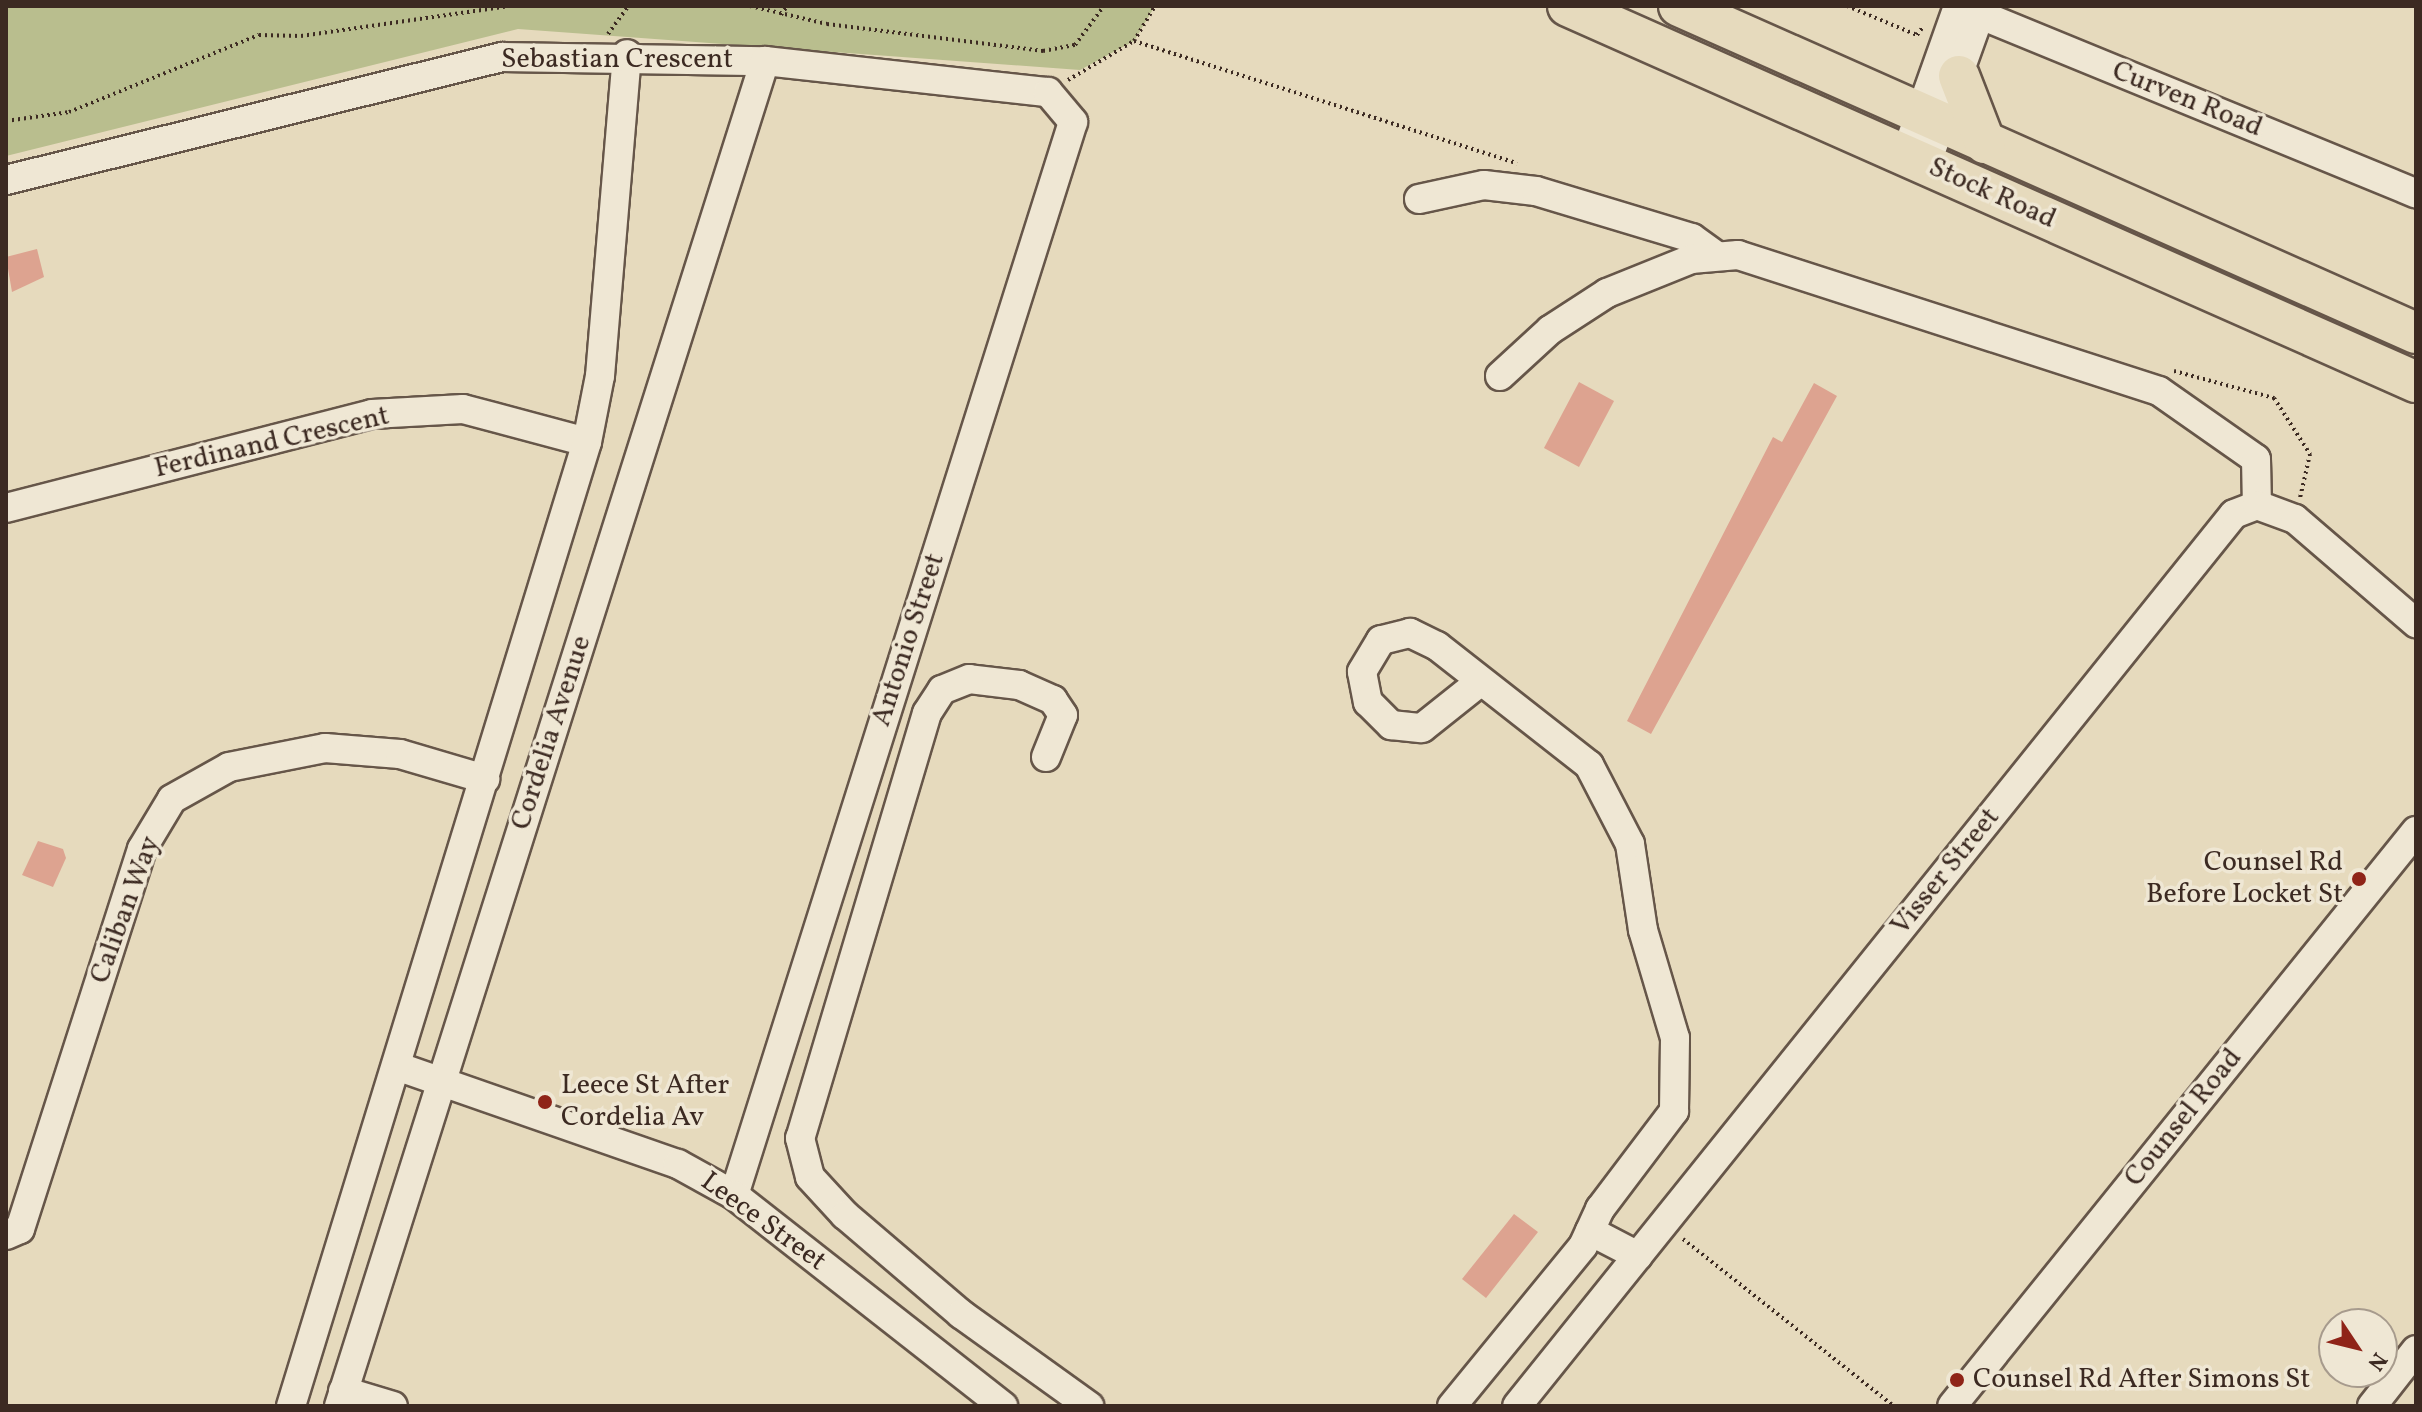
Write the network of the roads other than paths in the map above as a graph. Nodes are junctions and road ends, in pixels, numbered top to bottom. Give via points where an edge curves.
1 (1568, 6) edge
2 (1679, 6) edge
3 (1970, 8) edge
4 (617, 45) junction
5 (765, 61) junction
6 (1959, 76) junction
7 (1048, 92) joint
8 (1931, 119) junction
9 (1985, 143) junction
10 (1915, 160) junction
11 (6, 180) edge
12 (2416, 193) edge
13 (1419, 199) dead end
14 (1714, 254) junction
15 (2416, 333) edge
16 (1500, 376) dead end
17 (2416, 382) edge
18 (587, 442) junction
19 (2257, 505) junction
20 (6, 508) edge
21 (2416, 623) edge
22 (1481, 681) dead end
23 (1046, 757) dead end
24 (485, 779) junction
25 (2416, 831) edge
26 (399, 1067) junction
27 (442, 1081) junction
28 (734, 1195) junction
29 (1590, 1231) junction
30 (6, 1235) edge
31 (1638, 1256) junction
32 (2416, 1350) edge
33 (341, 1398) edge
34 (291, 1406) edge
35 (393, 1406) edge
36 (1003, 1406) edge
37 (1089, 1406) edge
38 (1452, 1406) edge
39 (1517, 1406) edge
40 (1952, 1406) edge
41 (2372, 1406) edge

1 - 10 highway, Stock Road
2 - 8 highway, Stock Road
3 - 6 street
3 - 8 street
3 - 12 street, Curven Road
4 - 5 street, Sebastian Crescent
4 - 11 street, Sebastian Crescent via 502,57
4 - 18 street, Cordelia Avenue via 600,376
5 - 7 street, Sebastian Crescent
5 - 27 street, Cordelia Avenue
6 - 8 street
6 - 9 highway
7 - 28 street, Antonio Street via 1073,122
8 - 9 highway, Stock Road
8 - 10 street
9 - 15 highway, Stock Road
10 - 17 highway, Stock Road
13 - 14 street via 1484,185 1536,191 1692,238
14 - 16 street via 1607,293 1550,330
14 - 19 street via 1738,255 2159,391 2256,459
18 - 20 street, Ferdinand Crescent via 463,409 372,414
18 - 24 street, Cordelia Avenue
19 - 21 street via 2295,519
19 - 31 street, Visser Street via 2234,514
22 - 29 street via 1589,765 1630,844 1643,930 1675,1038 1674,1111
23 - 37 street via 1063,715 1053,700 988,677 942,690 800,1138 810,1177 845,1215 961,1314
24 - 26 street, Cordelia Avenue
24 - 30 street, Caliban Way via 400,754 325,748 229,767 172,799 142,849 20,1229
25 - 40 street, Counsel Road
26 - 27 street, Leece Street
26 - 34 street, Cordelia Avenue
27 - 28 street, Leece Street via 625,1140
27 - 33 street, Cordelia Avenue
28 - 36 street, Leece Street
29 - 31 street
29 - 38 street
31 - 39 street, Visser Street
32 - 41 street
33 - 35 street

